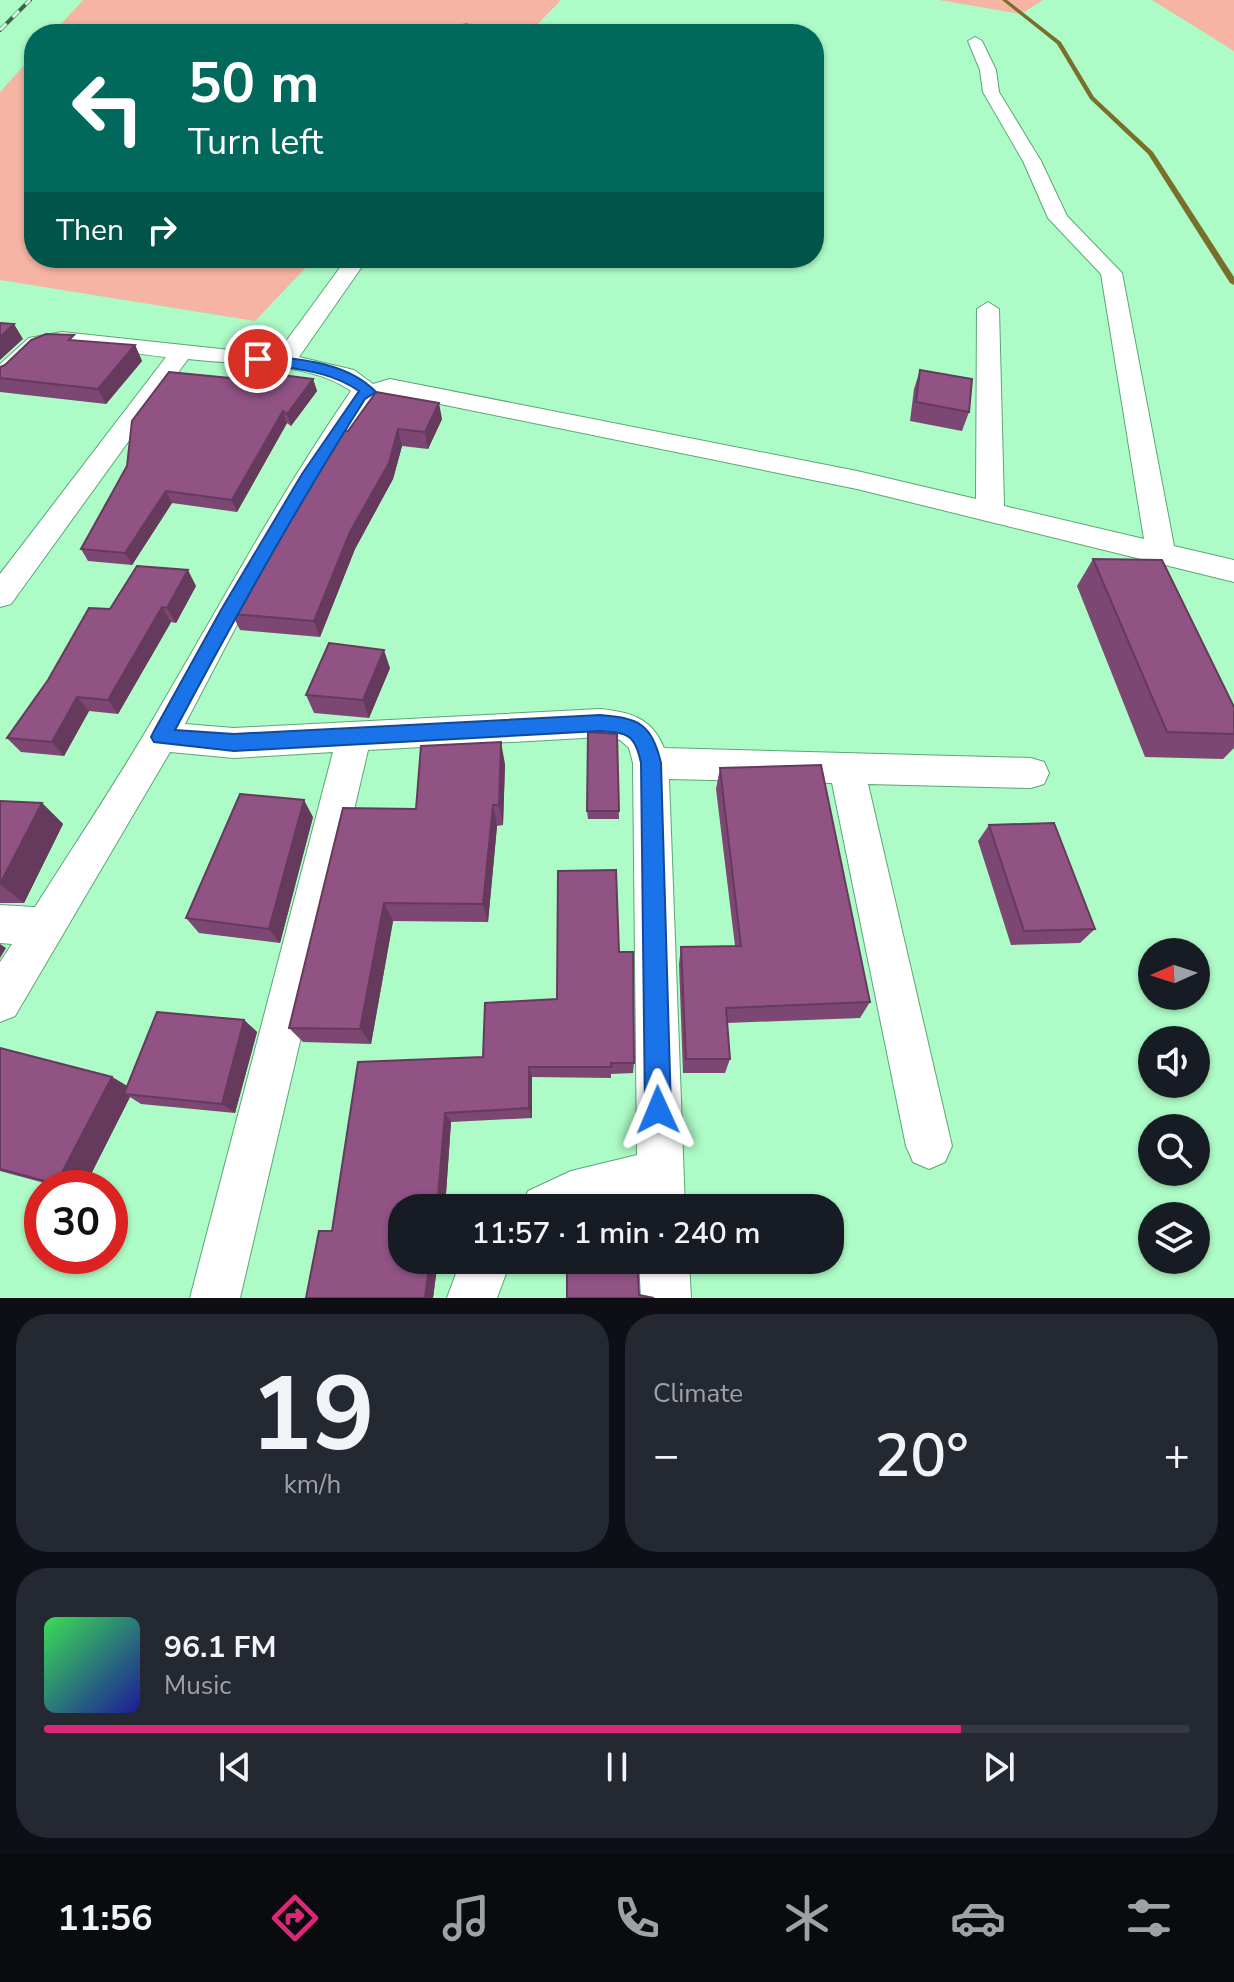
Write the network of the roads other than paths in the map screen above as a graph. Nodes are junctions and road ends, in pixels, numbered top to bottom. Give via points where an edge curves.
1 (975, 41) dead end
2 (351, 268) edge
3 (988, 309) dead end
4 (183, 350) junction
5 (283, 362) junction
6 (0, 377) edge
7 (369, 392) junction
8 (990, 512) junction
9 (1161, 553) junction
10 (1234, 571) edge
11 (0, 596) edge
12 (161, 737) junction
13 (354, 737) junction
14 (651, 763) junction
15 (846, 766) junction
16 (1031, 773) dead end
17 (0, 924) edge
18 (43, 927) junction
19 (0, 1001) edge
20 (929, 1146) dead end
21 (660, 1190) edge
22 (589, 1194) edge
23 (481, 1274) edge
24 (665, 1274) edge
25 (215, 1298) edge
26 (472, 1298) edge
27 (666, 1298) edge

1 - 9 street via 991,92 1058,218 1111,273
2 - 5 street
3 - 8 street
4 - 5 street
4 - 6 street via 49,339 28,349
4 - 11 street
5 - 7 street via 345,375
7 - 8 street via 390,386
7 - 12 street via 360,396 310,474
8 - 9 street
9 - 10 street
12 - 13 street via 234,743
12 - 18 street
13 - 14 street via 620,725 647,741
13 - 25 street
14 - 15 street
14 - 21 street
15 - 16 street
15 - 20 street
17 - 18 street
18 - 19 street
21 - 22 street
23 - 26 street
24 - 27 street

